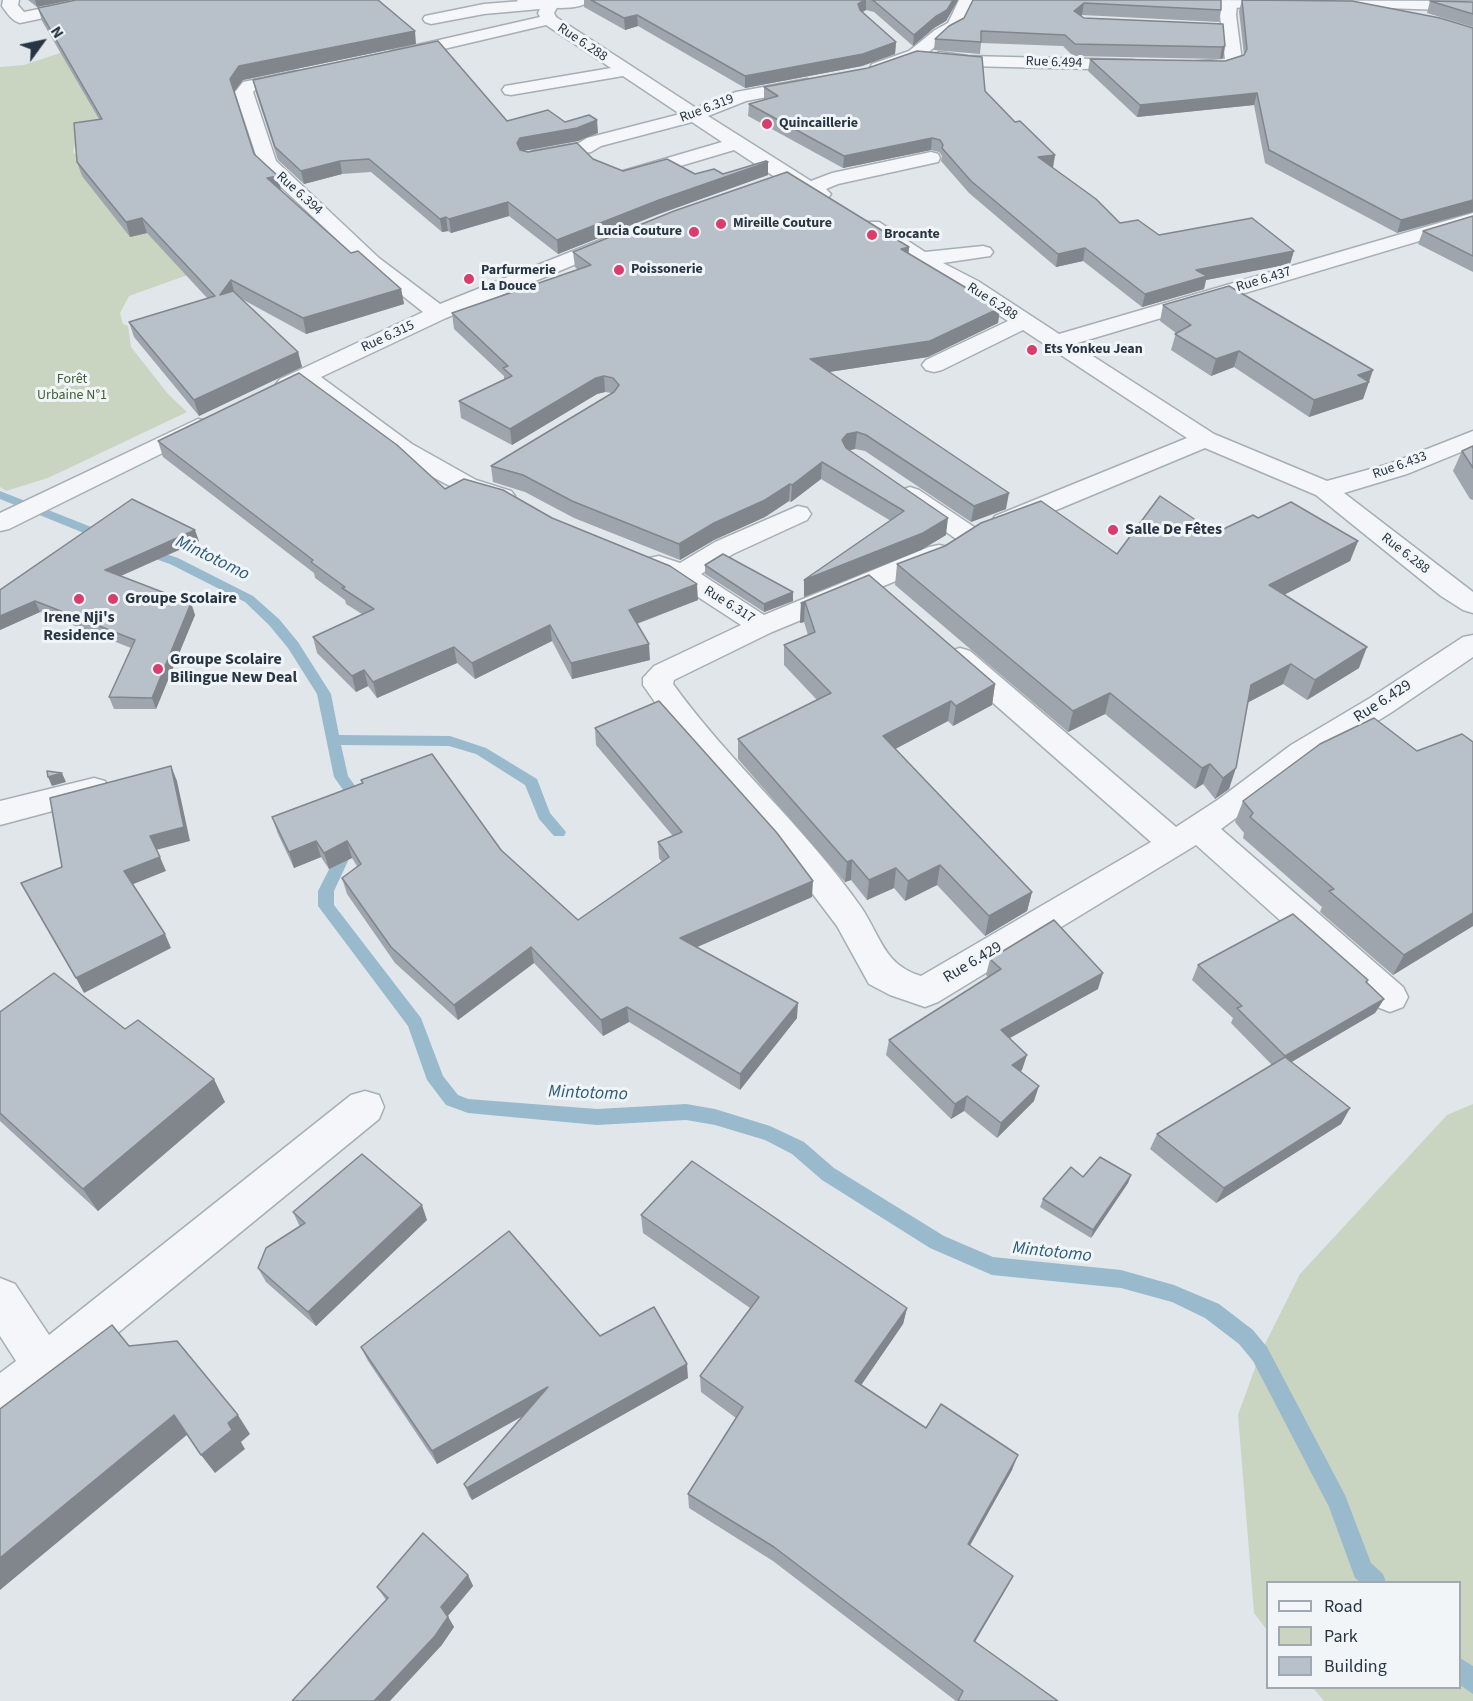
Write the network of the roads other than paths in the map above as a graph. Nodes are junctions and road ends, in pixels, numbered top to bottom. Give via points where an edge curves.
1 (11, 0) edge
2 (105, 0) edge
3 (525, 0) edge
4 (583, 0) edge
5 (967, 0) edge
6 (1329, 1) edge
7 (1181, 2) edge
8 (1159, 4) edge
9 (1229, 5) junction
10 (1473, 6) edge
11 (550, 12) junction
12 (431, 19) dead end
13 (1424, 20) edge
14 (893, 42) edge
15 (1086, 43) edge
16 (915, 55) junction
17 (376, 60) edge
18 (1090, 64) junction
19 (1145, 65) edge
20 (1178, 66) edge
21 (623, 71) junction
22 (867, 72) edge
23 (309, 74) edge
24 (822, 81) edge
25 (511, 90) dead end
26 (695, 116) junction
27 (738, 143) junction
28 (529, 157) edge
29 (931, 158) edge
30 (614, 173) edge
31 (811, 188) junction
32 (1473, 219) edge
33 (634, 233) edge
34 (983, 252) dead end
35 (921, 259) junction
36 (438, 313) junction
37 (1023, 322) junction
38 (1056, 342) junction
39 (934, 365) dead end
40 (305, 376) junction
41 (272, 392) edge
42 (218, 417) edge
43 (1473, 438) edge
44 (1205, 439) junction
45 (496, 467) edge
46 (892, 483) edge
47 (467, 485) junction
48 (1325, 490) junction
49 (525, 505) edge
50 (798, 514) dead end
51 (0, 523) edge
52 (968, 535) junction
53 (639, 556) edge
54 (682, 574) junction
55 (871, 581) junction
56 (1466, 591) edge
57 (898, 604) edge
58 (762, 626) junction
59 (942, 643) edge
60 (1473, 644) edge
61 (121, 782) edge
62 (0, 813) edge
63 (1186, 836) junction
64 (1390, 997) dead end
65 (365, 1107) dead end
66 (0, 1298) edge
67 (44, 1366) junction
68 (0, 1400) edge

1 - 2 street via 10,6 20,18
3 - 11 street, Rue 6.288
4 - 11 street
5 - 16 street via 955,26
6 - 9 street
6 - 10 street
6 - 13 street
7 - 8 street
7 - 9 street
9 - 20 street via 1224,29 1234,61
11 - 12 street via 484,9
11 - 17 street
11 - 21 street, Rue 6.288
14 - 16 street, Rue 6.494
15 - 18 street
16 - 18 street, Rue 6.494 via 969,61
16 - 22 street
18 - 19 street, Rue 6.494
21 - 25 street
21 - 26 street, Rue 6.288
23 - 36 street, Rue 6.394 via 249,86 244,92 267,164 372,262
24 - 26 street, Rue 6.319 via 742,96
26 - 27 street, Rue 6.288
26 - 28 street, Rue 6.319 via 594,142 590,155
27 - 30 street via 650,171 625,176
27 - 31 street, Rue 6.288 via 777,181
29 - 31 street via 832,179
31 - 35 street, Rue 6.288
32 - 38 street, Rue 6.437
33 - 36 street, Rue 6.315
34 - 35 street
35 - 37 street, Rue 6.288
36 - 40 street, Rue 6.315
37 - 38 street, Rue 6.288
37 - 39 street
38 - 44 street, Rue 6.288
40 - 41 street, Rue 6.315
40 - 47 street via 403,449
42 - 51 street
43 - 48 street, Rue 6.433 via 1398,469
44 - 48 street, Rue 6.288
44 - 52 street, Rue 6.317
45 - 47 street
46 - 52 street
47 - 49 street
48 - 56 street, Rue 6.288
50 - 54 street via 724,548
52 - 55 street, Rue 6.317 via 932,558
53 - 54 street, Rue 6.317
54 - 58 street, Rue 6.317
55 - 57 street
55 - 58 street, Rue 6.317
58 - 63 street, Rue 6.429 via 664,673 658,678 658,685 691,731 790,839 849,917 882,974 903,985 925,992
59 - 63 street
60 - 63 street, Rue 6.429 via 1302,753
61 - 62 street
63 - 64 street
65 - 67 street
66 - 67 street
67 - 68 street

